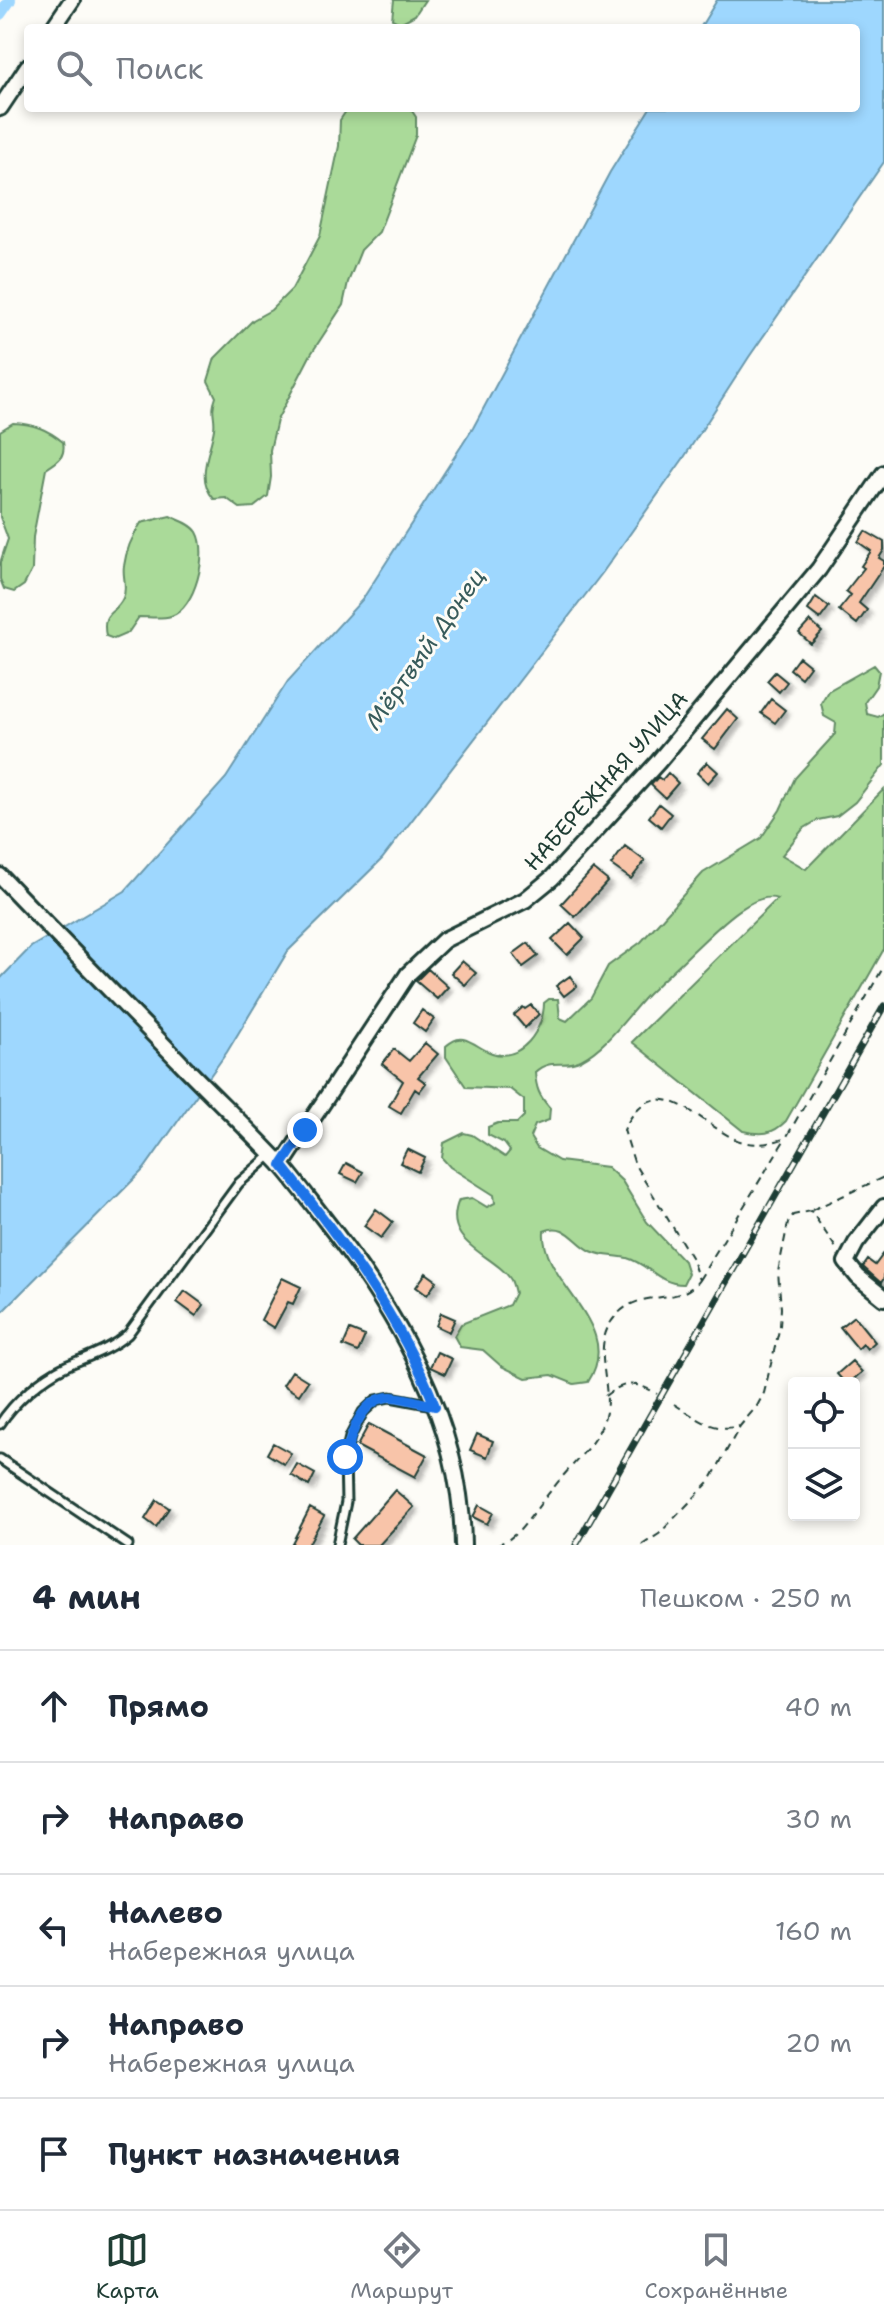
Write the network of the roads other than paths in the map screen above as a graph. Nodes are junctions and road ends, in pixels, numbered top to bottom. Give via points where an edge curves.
1 (72, 0) edge
2 (56, 24) edge
3 (24, 72) edge
4 (0, 108) edge
5 (884, 473) edge
6 (0, 876) edge
7 (277, 1160) junction
8 (884, 1207) edge
9 (884, 1298) edge
10 (435, 1406) junction
11 (0, 1424) edge
12 (0, 1459) edge
13 (128, 1545) edge
14 (337, 1545) edge
15 (463, 1545) edge

1 - 2 street
3 - 4 street
5 - 7 street, НАБЕРЕЖНАЯ УЛИЦА via 819,569 658,762 552,878 525,900 444,940 408,974
6 - 7 street
7 - 10 street via 376,1292 411,1349
7 - 11 lane via 239,1183 128,1334 64,1367
8 - 9 street via 846,1262
10 - 14 lane via 390,1397 376,1400 363,1412 345,1457 346,1502
10 - 15 street via 454,1468
12 - 13 lane

